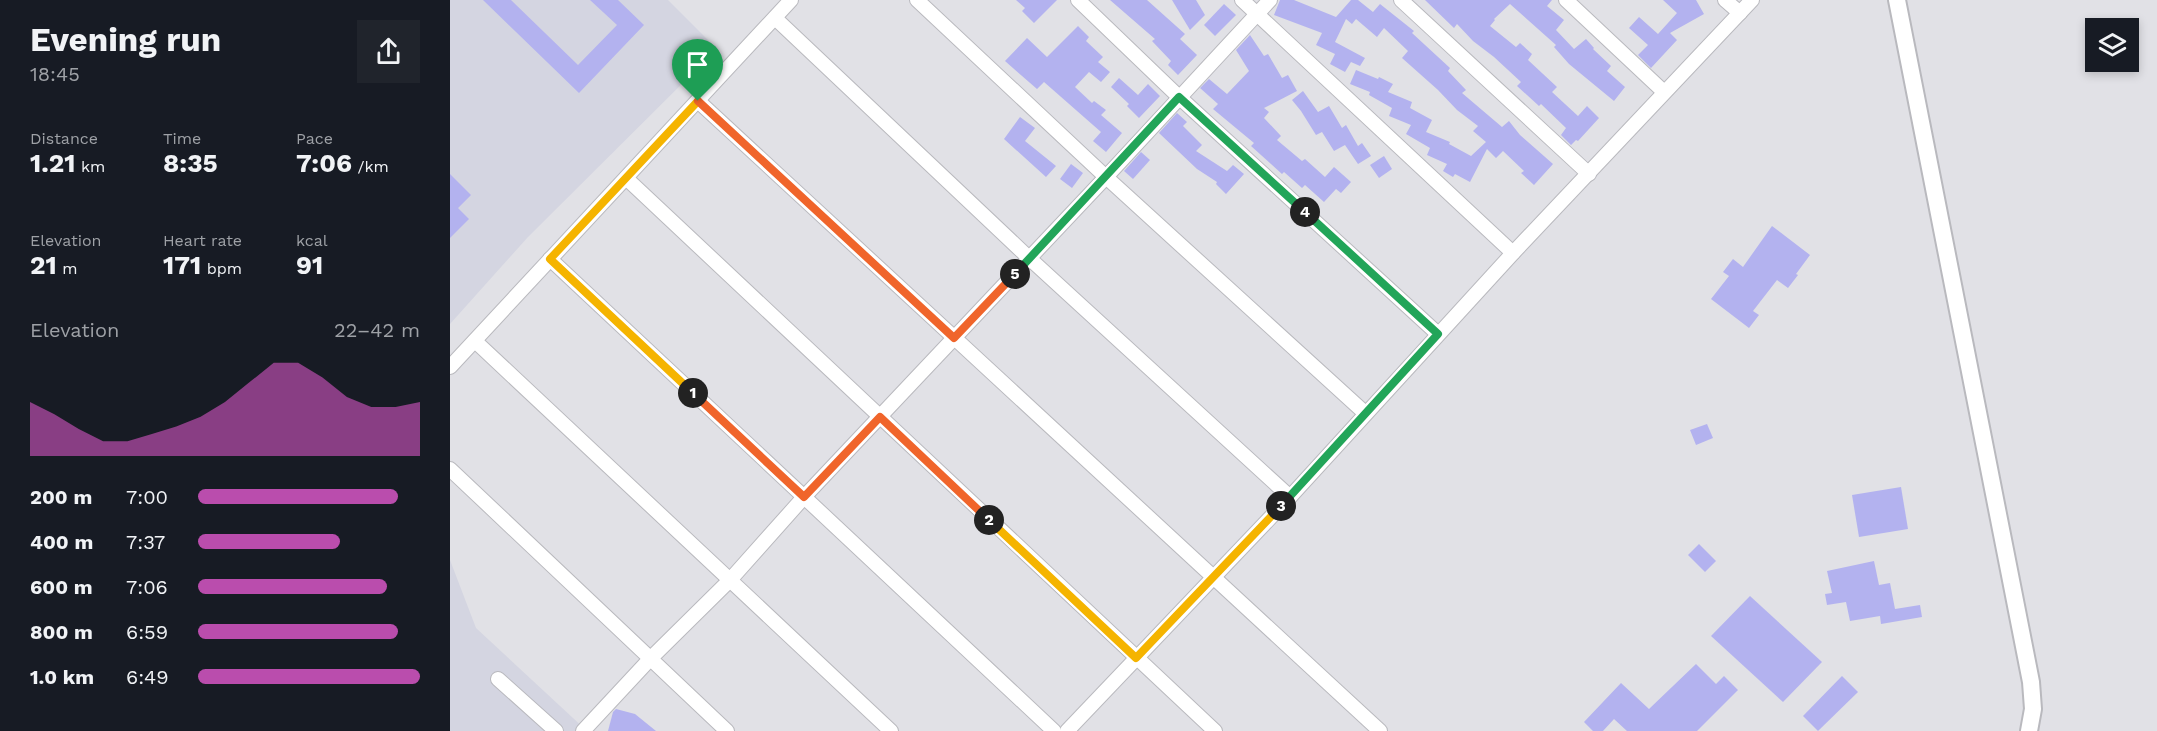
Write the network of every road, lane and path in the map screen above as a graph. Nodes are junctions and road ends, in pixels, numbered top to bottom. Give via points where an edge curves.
1 (791, 0) edge
2 (917, 0) edge
3 (1078, 0) edge
4 (1242, 0) edge
5 (1270, 0) edge
6 (1401, 0) edge
7 (1566, 0) edge
8 (1725, 0) edge
9 (1752, 0) edge
10 (1897, 0) edge
11 (1740, 13) junction
12 (1257, 14) junction
13 (775, 18) junction
14 (1664, 92) junction
15 (1179, 97) junction
16 (698, 101) junction
17 (1588, 174) junction
18 (1106, 177) junction
19 (626, 178) junction
20 (1513, 253) junction
21 (1029, 258) junction
22 (550, 259) junction
23 (1438, 334) junction
24 (954, 338) junction
25 (476, 341) junction
26 (450, 367) edge
27 (1365, 413) junction
28 (880, 417) junction
29 (450, 469) edge
30 (804, 497) junction
31 (1290, 497) junction
32 (1214, 577) junction
33 (730, 580) junction
34 (1136, 658) junction
35 (650, 659) junction
36 (498, 679) dead end
37 (556, 731) edge
38 (583, 731) edge
39 (728, 731) edge
40 (891, 731) edge
41 (1054, 731) edge
42 (1067, 731) edge
43 (1215, 731) edge
44 (1380, 731) edge
45 (2029, 731) edge

1 - 13 street
2 - 18 street
3 - 15 street
4 - 12 street
5 - 12 street
6 - 17 street
7 - 14 street
8 - 11 street
9 - 11 street
10 - 45 street via 2031,682 2033,710
11 - 14 street
12 - 15 street
12 - 20 street
13 - 16 street
13 - 21 street
14 - 17 street
15 - 18 street
15 - 23 street
16 - 19 street
16 - 24 street
17 - 20 street
18 - 21 street
18 - 27 street
19 - 22 street
19 - 28 street
20 - 23 street
21 - 24 street
21 - 31 street
22 - 25 street
22 - 30 street
23 - 27 street
24 - 28 street
24 - 32 street
25 - 26 street
25 - 33 street
27 - 31 street
28 - 30 street
28 - 34 street
29 - 35 street
30 - 33 street
30 - 41 street
31 - 32 street
32 - 34 street
32 - 44 street
33 - 35 street
33 - 40 street
34 - 42 street
34 - 43 street
35 - 38 street
35 - 39 street
36 - 37 street

